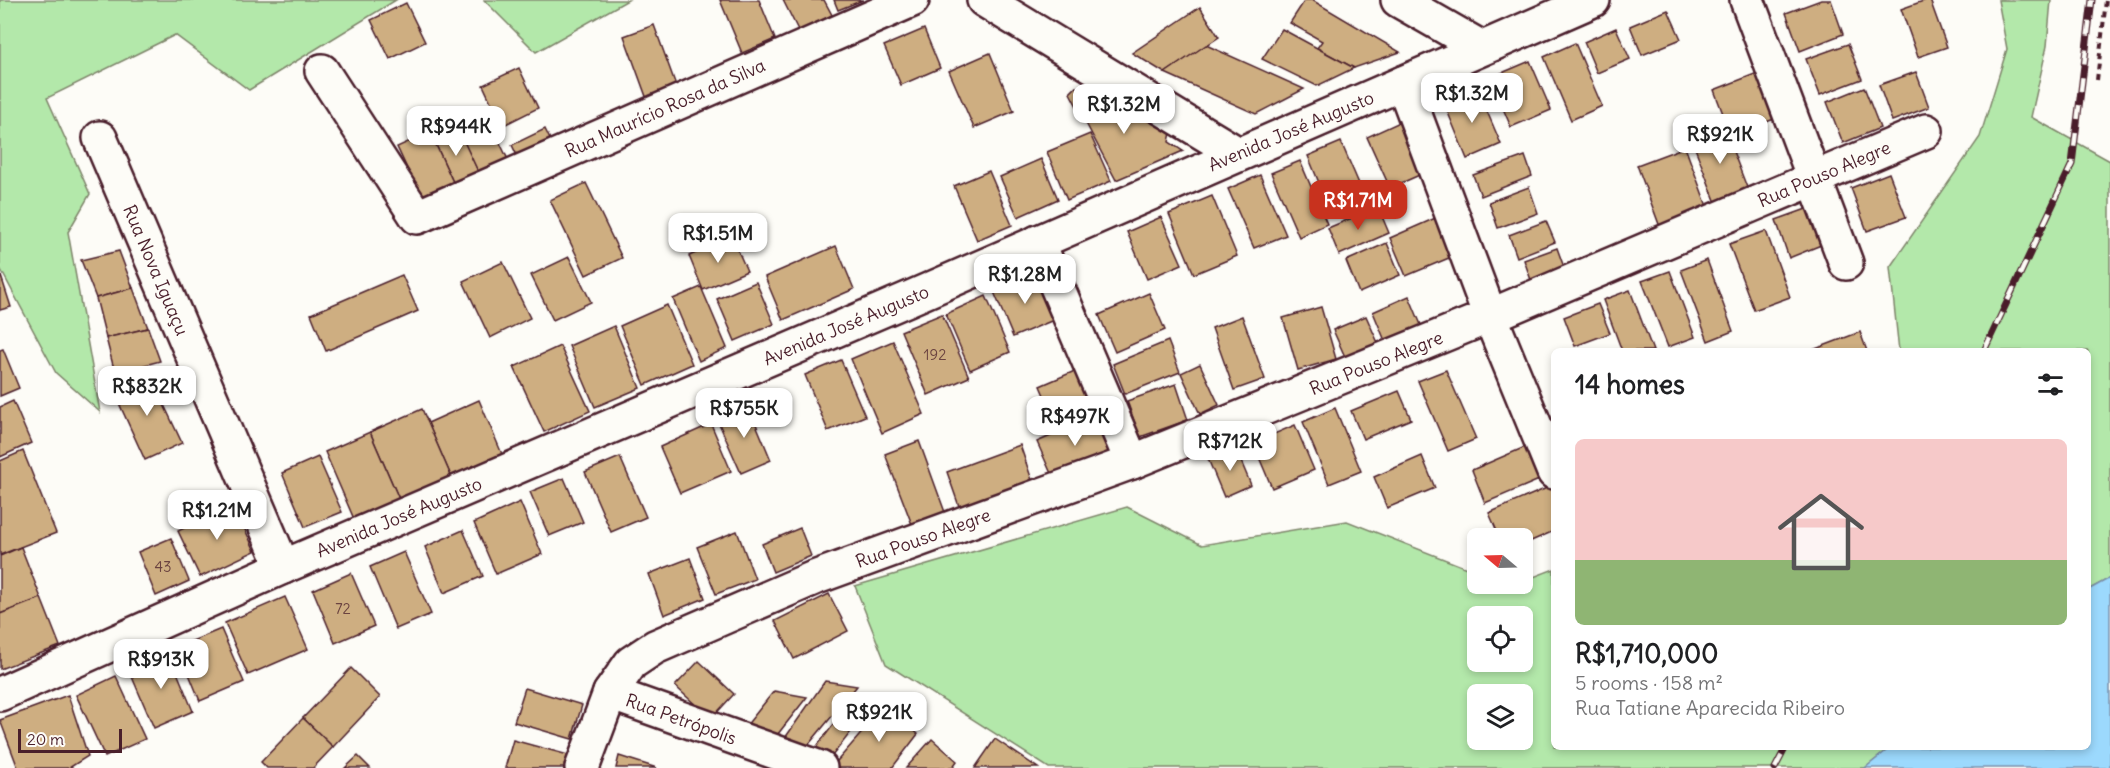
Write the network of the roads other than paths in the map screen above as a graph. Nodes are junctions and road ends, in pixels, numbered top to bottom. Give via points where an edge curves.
1 (912, 0) edge
2 (984, 0) edge
3 (1398, 0) edge
4 (1593, 0) edge
5 (1747, 0) edge
6 (1482, 48) junction
7 (322, 71) dead end
8 (1403, 83) junction
9 (1926, 131) dead end
10 (100, 138) dead end
11 (1238, 154) junction
12 (1814, 178) junction
13 (1038, 242) junction
14 (1846, 263) dead end
15 (1490, 316) junction
16 (1132, 462) junction
17 (1551, 465) edge
18 (283, 567) junction
19 (610, 693) junction
20 (0, 694) edge
21 (582, 768) edge
22 (820, 768) edge

1 - 7 street, Rua Maurício Rosa da Silva via 417,217
2 - 11 street
3 - 6 street
4 - 6 street, Avenida José Augusto
5 - 12 street
6 - 8 street, Avenida José Augusto
8 - 11 street, Avenida José Augusto
8 - 15 street
9 - 12 street, Rua Pouso Alegre
10 - 18 street, Rua Nova Iguaçu
11 - 13 street, Avenida José Augusto
12 - 14 street
12 - 15 street, Rua Pouso Alegre
13 - 16 street
13 - 18 street, Avenida José Augusto
15 - 16 street, Rua Pouso Alegre
15 - 17 street
16 - 19 street, Rua Pouso Alegre via 814,578 655,647 631,663
18 - 20 street, Avenida José Augusto
19 - 21 street, Rua Pouso Alegre
19 - 22 street, Rua Petrópolis

